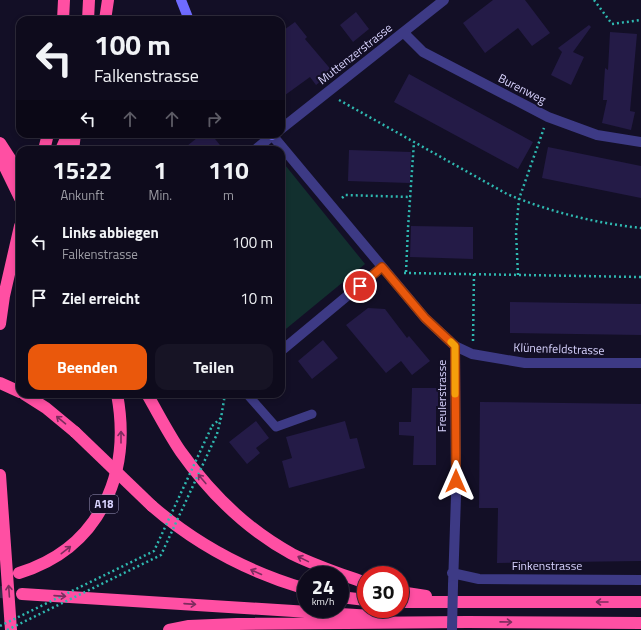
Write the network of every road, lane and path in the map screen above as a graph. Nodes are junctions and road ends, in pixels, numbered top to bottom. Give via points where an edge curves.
1 (64, 0) edge
2 (89, 0) edge
3 (108, 0) edge
4 (181, 0) edge
5 (444, 0) edge
6 (594, 0) edge
7 (64, 16) edge
8 (88, 16) edge
9 (106, 16) edge
10 (187, 16) edge
11 (641, 20) edge
12 (404, 32) junction
13 (326, 93) junction
14 (548, 117) junction
15 (285, 126) edge
16 (268, 138) edge
17 (276, 138) edge
18 (414, 142) junction
19 (641, 142) edge
20 (0, 143) edge
21 (260, 146) edge
22 (283, 146) edge
23 (285, 149) edge
24 (0, 157) edge
25 (16, 168) edge
26 (16, 190) edge
27 (411, 197) junction
28 (519, 199) junction
29 (333, 208) junction
30 (641, 228) edge
31 (16, 244) edge
32 (16, 257) edge
33 (382, 267) junction
34 (10, 271) junction
35 (406, 272) junction
36 (474, 274) junction
37 (518, 275) junction
38 (390, 276) junction
39 (641, 277) edge
40 (0, 324) edge
41 (455, 346) junction
42 (285, 348) edge
43 (472, 354) junction
44 (641, 363) edge
45 (0, 383) edge
46 (16, 390) edge
47 (30, 398) edge
48 (118, 398) edge
49 (149, 398) edge
50 (224, 398) edge
51 (251, 398) edge
52 (312, 414) dead end
53 (221, 418) junction
54 (0, 476) edge
55 (19, 573) dead end
56 (452, 574) junction
57 (357, 580) edge
58 (641, 580) edge
59 (297, 586) edge
60 (409, 593) edge
61 (22, 594) tunnel mouth
62 (467, 601) junction
63 (409, 602) edge
64 (641, 602) edge
65 (466, 622) junction
66 (641, 623) edge
67 (0, 626) edge
68 (7, 630) edge
69 (11, 630) edge
70 (169, 630) edge
71 (452, 630) edge

1 - 7 highway
2 - 8 highway
3 - 9 highway
4 - 10 street
5 - 12 street, Muttenzerstrasse
6 - 11 path via 612,24
12 - 13 street, Muttenzerstrasse
12 - 14 street, Burenweg via 423,52
13 - 15 street, Muttenzerstrasse
13 - 18 path
14 - 19 street, Burenweg via 597,135
14 - 28 path
16 - 21 street
17 - 22 street, Freulerstrasse
18 - 27 path
18 - 28 path
20 - 25 highway
23 - 29 street, Freulerstrasse
24 - 26 highway
27 - 29 path via 345,195
27 - 35 path
28 - 30 path via 585,219
28 - 37 path via 516,232
29 - 33 street, Freulerstrasse
31 - 34 highway
32 - 34 highway
33 - 38 street, Freulerstrasse
33 - 42 street
34 - 40 highway
35 - 36 path
35 - 38 path
36 - 37 path
36 - 43 path
37 - 39 path
38 - 41 street, Freulerstrasse via 425,318
41 - 43 street, Klünenfeldstrasse
41 - 56 street, Freulerstrasse via 456,496
43 - 44 street, Klünenfeldstrasse via 524,363
45 - 46 highway
59 -> 47 highway, bridge via 265,576 225,557 183,531 152,506 75,432
55 -> 48 highway, A18 via 46,563 68,548 89,528 103,505 119,462 121,423
57 -> 49 highway via 292,553 261,534 238,515 195,471 180,451
50 - 53 path
51 - 52 lane via 276,427
53 - 67 path, bridge via 212,426 154,551
53 - 68 path, bridge via 160,555
69 -> 54 highway
56 - 58 street, Finkenstrasse via 479,578
56 - 71 street, Freulerstrasse, bridge
60 - 62 highway
61 -> 65 highway
62 - 63 highway
64 -> 62 highway
65 -> 66 highway
65 - 70 highway via 238,624 189,626

